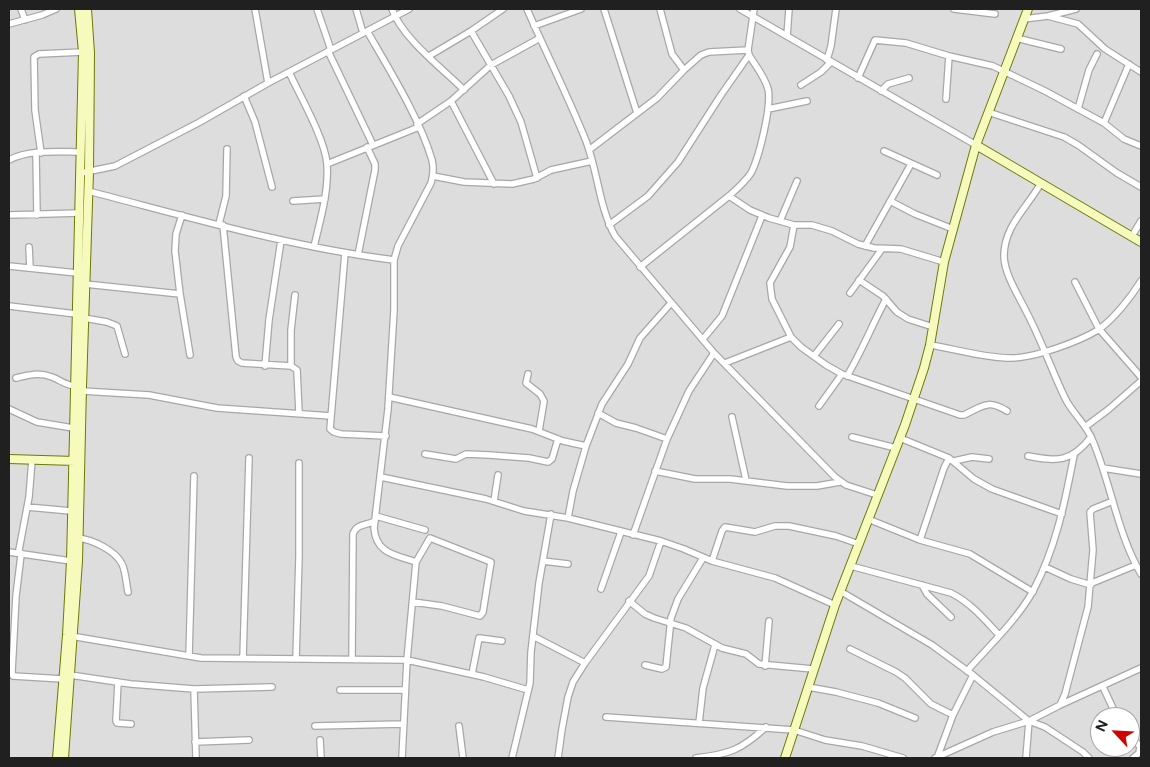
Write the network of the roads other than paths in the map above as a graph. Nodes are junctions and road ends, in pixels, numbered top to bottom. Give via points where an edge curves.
1 (20, 9) edge
2 (56, 9) edge
3 (79, 9) edge
4 (87, 9) edge
5 (255, 9) edge
6 (317, 9) edge
7 (356, 9) edge
8 (392, 9) edge
9 (409, 9) edge
10 (503, 9) edge
11 (526, 9) edge
12 (581, 9) edge
13 (604, 9) edge
14 (660, 9) edge
15 (740, 9) edge
16 (754, 9) edge
17 (789, 9) edge
18 (836, 9) edge
19 (954, 9) edge
20 (1028, 9) edge
21 (1076, 9) edge
22 (995, 14) dead end
23 (395, 16) junction
24 (753, 16) junction
25 (1048, 16) junction
26 (1024, 19) junction
27 (25, 20) junction
28 (9, 24) edge
29 (534, 26) junction
30 (471, 31) junction
31 (365, 32) junction
32 (787, 36) junction
33 (540, 38) junction
34 (1016, 38) junction
35 (1061, 49) dead end
36 (330, 50) junction
37 (83, 52) junction
38 (748, 52) junction
39 (1098, 54) dead end
40 (429, 56) junction
41 (949, 56) junction
42 (829, 61) junction
43 (1129, 64) junction
44 (491, 66) junction
45 (684, 70) junction
46 (1004, 71) junction
47 (289, 72) junction
48 (1141, 72) edge
49 (858, 78) junction
50 (909, 78) dead end
51 (268, 83) junction
52 (801, 85) dead end
53 (464, 90) junction
54 (881, 92) junction
55 (244, 96) junction
56 (946, 99) dead end
57 (807, 100) dead end
58 (451, 101) junction
59 (1078, 109) junction
60 (768, 110) junction
61 (988, 112) junction
62 (637, 113) junction
63 (1104, 123) junction
64 (418, 125) junction
65 (976, 145) junction
66 (370, 146) junction
67 (1141, 146) edge
68 (227, 149) dead end
69 (589, 150) junction
70 (884, 151) dead end
71 (81, 152) junction
72 (39, 153) junction
73 (9, 160) edge
74 (592, 162) junction
75 (327, 164) junction
76 (911, 164) junction
77 (85, 172) junction
78 (937, 175) dead end
79 (433, 176) junction
80 (537, 178) junction
81 (797, 181) dead end
82 (494, 184) junction
83 (1041, 184) junction
84 (272, 187) dead end
85 (1141, 187) edge
86 (88, 191) junction
87 (730, 196) junction
88 (325, 198) junction
89 (294, 201) dead end
90 (890, 201) junction
91 (80, 213) junction
92 (38, 214) junction
93 (9, 215) edge
94 (182, 215) junction
95 (762, 216) junction
96 (780, 221) junction
97 (1141, 221) edge
98 (221, 224) junction
99 (609, 225) junction
100 (794, 225) junction
101 (953, 229) junction
102 (1132, 236) junction
103 (281, 240) junction
104 (1141, 242) edge
105 (864, 246) junction
106 (29, 247) dead end
107 (314, 247) junction
108 (882, 249) junction
109 (345, 253) junction
110 (358, 255) junction
111 (394, 260) junction
112 (944, 262) junction
113 (9, 266) edge
114 (640, 267) junction
115 (30, 268) junction
116 (77, 273) junction
117 (859, 280) junction
118 (1074, 282) dead end
119 (1141, 282) edge
120 (85, 284) junction
121 (850, 293) dead end
122 (180, 294) junction
123 (295, 295) dead end
124 (886, 299) junction
125 (671, 303) junction
126 (9, 306) edge
127 (80, 316) junction
128 (839, 324) dead end
129 (933, 327) junction
130 (1099, 329) junction
131 (791, 337) junction
132 (703, 339) junction
133 (930, 345) junction
134 (1045, 352) junction
135 (714, 353) junction
136 (125, 354) dead end
137 (190, 355) dead end
138 (814, 356) junction
139 (725, 363) junction
140 (265, 366) junction
141 (292, 366) junction
142 (528, 374) dead end
143 (845, 375) junction
144 (16, 378) dead end
145 (1141, 379) edge
146 (74, 386) junction
147 (82, 391) junction
148 (388, 397) junction
149 (914, 399) junction
150 (819, 406) dead end
151 (9, 409) edge
152 (1007, 411) dead end
153 (299, 413) junction
154 (598, 413) junction
155 (332, 416) junction
156 (732, 417) dead end
157 (1085, 427) junction
158 (73, 428) junction
159 (539, 431) junction
160 (386, 436) junction
161 (852, 437) dead end
162 (1091, 437) junction
163 (900, 438) junction
164 (558, 439) junction
165 (667, 439) junction
166 (586, 446) junction
167 (896, 448) junction
168 (425, 454) dead end
169 (1074, 455) junction
170 (1028, 456) dead end
171 (249, 458) dead end
172 (9, 459) edge
173 (989, 459) dead end
174 (32, 460) junction
175 (952, 460) junction
176 (76, 461) junction
177 (299, 463) dead end
178 (1103, 468) junction
179 (655, 471) junction
180 (1141, 474) edge
181 (498, 475) dead end
182 (194, 476) dead end
183 (381, 477) junction
184 (746, 480) junction
185 (840, 482) junction
186 (877, 495) junction
187 (494, 501) junction
188 (1113, 501) junction
189 (27, 507) junction
190 (71, 511) junction
191 (551, 514) junction
192 (1062, 514) junction
193 (568, 518) junction
194 (375, 519) junction
195 (868, 519) junction
196 (425, 530) dead end
197 (621, 532) junction
198 (633, 535) junction
199 (78, 538) junction
200 (920, 540) junction
201 (661, 541) junction
202 (859, 544) junction
203 (9, 552) edge
204 (21, 555) junction
205 (703, 558) junction
206 (71, 561) junction
207 (543, 561) junction
208 (712, 561) junction
209 (416, 562) junction
210 (568, 564) dead end
211 (1136, 565) junction
212 (851, 566) junction
213 (1045, 567) junction
214 (1141, 574) edge
215 (1091, 584) junction
216 (922, 585) junction
217 (601, 589) dead end
218 (840, 591) junction
219 (128, 592) dead end
220 (1033, 592) junction
221 (629, 601) junction
222 (413, 602) junction
223 (835, 605) junction
224 (951, 617) dead end
225 (769, 621) dead end
226 (670, 624) junction
227 (999, 635) junction
228 (70, 636) junction
229 (533, 636) junction
230 (502, 641) dead end
231 (715, 645) junction
232 (850, 649) dead end
233 (189, 656) junction
234 (243, 658) junction
235 (296, 659) junction
236 (352, 659) junction
237 (407, 660) junction
238 (585, 662) junction
239 (645, 665) dead end
240 (765, 666) junction
241 (1141, 668) edge
242 (813, 669) junction
243 (967, 670) junction
244 (472, 674) junction
245 (70, 675) junction
246 (973, 675) junction
247 (63, 679) junction
248 (118, 682) junction
249 (272, 687) dead end
250 (808, 687) junction
251 (1103, 687) junction
252 (194, 689) junction
253 (340, 690) dead end
254 (405, 690) junction
255 (528, 690) junction
256 (1066, 694) junction
257 (1071, 701) junction
258 (1060, 705) junction
259 (1112, 707) edge
260 (953, 715) junction
261 (606, 717) dead end
262 (915, 718) dead end
263 (1029, 722) junction
264 (699, 723) junction
265 (131, 724) dead end
266 (404, 724) junction
267 (315, 726) dead end
268 (459, 726) dead end
269 (766, 727) junction
270 (794, 730) junction
271 (249, 740) dead end
272 (320, 740) dead end
273 (195, 742) junction
274 (57, 758) edge
275 (64, 758) edge
276 (196, 758) edge
277 (321, 758) edge
278 (402, 758) edge
279 (463, 758) edge
280 (512, 758) edge
281 (558, 758) edge
282 (696, 758) edge
283 (785, 758) edge
284 (904, 758) edge
285 (936, 758) edge
286 (1026, 758) edge
287 (1089, 758) edge

1 - 27 street
2 - 27 street
3 - 37 main road
4 - 77 main road via 90,53
5 - 51 street
6 - 36 street
7 - 31 street
8 - 23 street
9 - 23 street
10 - 30 street
11 - 29 street
12 - 29 street
13 - 62 street
14 - 45 street via 672,54
15 - 24 street
16 - 24 street
17 - 32 street
18 - 42 street
19 - 22 street
20 - 26 main road
21 - 25 street
23 - 31 street
23 - 40 street via 406,33
24 - 32 street
24 - 38 street
25 - 26 street
25 - 43 street via 1078,24 1105,49
26 - 34 main road
27 - 28 street
29 - 33 street
30 - 40 street
30 - 44 street
31 - 36 street
31 - 64 street
32 - 42 street
33 - 44 street
33 - 69 street
34 - 35 street
34 - 46 main road
36 - 47 street
36 - 66 street
37 - 71 main road
37 - 72 street via 34,57
38 - 45 street via 709,52
38 - 60 street via 765,80
38 - 99 street via 678,162 648,196
39 - 59 street via 1089,70
40 - 53 street
41 - 46 street
41 - 49 street via 906,43 875,40
41 - 56 street
42 - 49 street
42 - 52 street via 821,72
43 - 48 street
43 - 63 street
44 - 53 street
44 - 80 street via 521,122
45 - 62 street via 667,89
46 - 59 street
46 - 61 main road
47 - 51 street
47 - 75 street via 319,137
49 - 54 street
50 - 54 street via 888,84
51 - 55 street
53 - 58 street
54 - 65 street
55 - 77 street via 115,166
55 - 84 street via 256,122
57 - 60 street
58 - 64 street
58 - 82 street
59 - 63 street
60 - 87 street via 755,164
61 - 65 main road
61 - 85 street via 1064,138
62 - 69 street
63 - 67 street via 1124,139
64 - 66 street
64 - 79 street via 432,160
65 - 83 main road
65 - 101 main road
66 - 75 street
66 - 110 street via 376,170
68 - 98 street via 226,196
69 - 74 street
70 - 76 street
71 - 72 street
71 - 77 main road
72 - 73 street
72 - 92 street
74 - 80 street via 551,170
74 - 99 street
75 - 88 street
76 - 78 street
76 - 90 street
77 - 86 main road
77 - 91 main road
79 - 82 street
79 - 111 street
80 - 82 street
81 - 96 street
83 - 102 main road
83 - 134 street via 1012,224 1004,259 1006,270
86 - 94 street
86 - 120 main road
87 - 95 street
87 - 114 street
88 - 89 street
88 - 107 street
90 - 101 street
90 - 105 street
91 - 92 street
91 - 116 main road
92 - 93 street
94 - 98 street
94 - 122 street via 175,242
95 - 96 street
95 - 132 street via 722,316
96 - 100 street
97 - 102 street
98 - 103 street
98 - 140 street via 236,358 242,363
99 - 114 street
100 - 105 street via 832,231
100 - 131 street via 790,247 770,283 772,299
101 - 112 main road
102 - 104 main road
103 - 107 street
103 - 140 street
105 - 108 street
106 - 115 street
107 - 109 street
108 - 112 street via 901,248
108 - 117 street
109 - 110 street
109 - 155 street
110 - 111 street
111 - 148 street
112 - 129 main road
113 - 115 street
114 - 125 street
115 - 116 street
116 - 127 main road
117 - 121 street
117 - 124 street
118 - 130 street
119 - 130 street
120 - 122 street
120 - 127 main road
122 - 137 street
123 - 141 street via 291,330
124 - 129 street via 908,319
124 - 143 street via 861,354
125 - 132 street
125 - 154 street via 640,338
126 - 127 street
127 - 136 street via 117,326
127 - 146 main road
127 - 147 main road
128 - 138 street
129 - 133 main road
130 - 134 street
130 - 145 street
131 - 138 street
131 - 139 street
132 - 135 street
133 - 134 street via 1005,358
133 - 149 main road
134 - 157 street via 1065,398
135 - 139 street
135 - 165 street via 690,391
138 - 143 street
139 - 185 street
140 - 141 street
141 - 153 street via 298,374
142 - 159 street via 526,383 544,401
143 - 149 street
143 - 150 street
144 - 146 street via 37,374
145 - 157 street
146 - 158 main road
147 - 153 street via 149,395 217,408
147 - 176 main road
148 - 159 street
148 - 160 street
149 - 152 street via 960,415 988,404
149 - 163 main road
151 - 158 street via 37,422
153 - 155 street
154 - 165 street via 616,424
154 - 166 street
155 - 160 street via 330,429 334,432
156 - 184 street
157 - 162 street
158 - 176 main road
159 - 164 street
160 - 183 street
161 - 167 street
162 - 169 street
162 - 178 street
163 - 167 main road
163 - 175 street
164 - 166 street
164 - 168 street via 548,462 489,454 466,454 456,459
165 - 179 street
166 - 193 street
167 - 186 main road
169 - 170 street via 1062,459
169 - 192 street
171 - 234 street
172 - 174 main road
173 - 175 street
174 - 176 main road
174 - 189 street
175 - 192 street via 992,489
175 - 200 street
176 - 190 main road
176 - 199 main road
177 - 235 street
178 - 180 street
178 - 188 street
179 - 184 street via 695,480
179 - 198 street
181 - 187 street
182 - 233 street
183 - 187 street
183 - 194 street
184 - 185 street via 787,486
185 - 186 street
186 - 195 main road
187 - 191 street
188 - 211 street
188 - 215 street via 1090,512
189 - 190 street
189 - 204 street via 19,550
190 - 206 main road
191 - 193 street
191 - 207 street
192 - 213 street
193 - 197 street
194 - 196 street
194 - 209 street via 375,538 380,546 387,552
194 - 236 street via 355,528 353,534
195 - 200 street
195 - 202 main road
197 - 198 street
197 - 217 street
198 - 201 street
199 - 219 street via 95,543 121,562
199 - 228 main road
200 - 220 street via 970,554
201 - 205 street
201 - 221 street via 649,576
202 - 208 street via 788,526 755,532 725,528
202 - 212 main road
203 - 204 street
204 - 206 street
204 - 247 street via 13,676
205 - 208 street
205 - 226 street via 678,599
206 - 228 main road
207 - 210 street
207 - 229 street
208 - 223 street via 775,578
209 - 222 street
209 - 222 street via 430,538 491,564 480,616
211 - 214 street
211 - 215 street
212 - 216 street
212 - 218 main road
213 - 215 street
213 - 220 street
215 - 256 street
216 - 224 street
216 - 227 street via 962,598
218 - 223 main road
218 - 243 street
220 - 227 street
221 - 226 street via 645,614
221 - 238 street
222 - 237 street
223 - 242 main road
225 - 240 street
226 - 231 street via 693,631
226 - 239 street via 666,667
227 - 243 street
228 - 233 street
228 - 245 main road
228 - 247 main road
229 - 238 street
229 - 255 street
230 - 244 street via 479,638
231 - 240 street via 746,654 757,664
231 - 264 street via 703,688
232 - 260 street via 896,672 931,704
233 - 234 street
234 - 235 street
235 - 236 street
236 - 237 street
237 - 244 street
237 - 254 street
238 - 281 street via 568,697
240 - 242 street
241 - 251 street
242 - 250 main road
243 - 246 street
244 - 255 street
245 - 248 street
245 - 275 main road
246 - 260 street
246 - 263 street
247 - 274 main road
248 - 252 street
248 - 265 street via 116,721
249 - 252 street
250 - 262 street via 878,703
250 - 270 main road
251 - 257 street
251 - 259 street
252 - 273 street
253 - 254 street
254 - 266 street
255 - 280 street
256 - 257 street
256 - 258 street
257 - 258 street
258 - 263 street
260 - 285 street
261 - 264 street
263 - 285 street via 993,732
263 - 286 street
263 - 287 street via 1045,727
264 - 269 street
266 - 267 street
266 - 278 street
268 - 279 street
269 - 270 street
269 - 282 street via 738,750
270 - 283 main road
270 - 284 street
271 - 273 street
272 - 277 street
273 - 276 street

